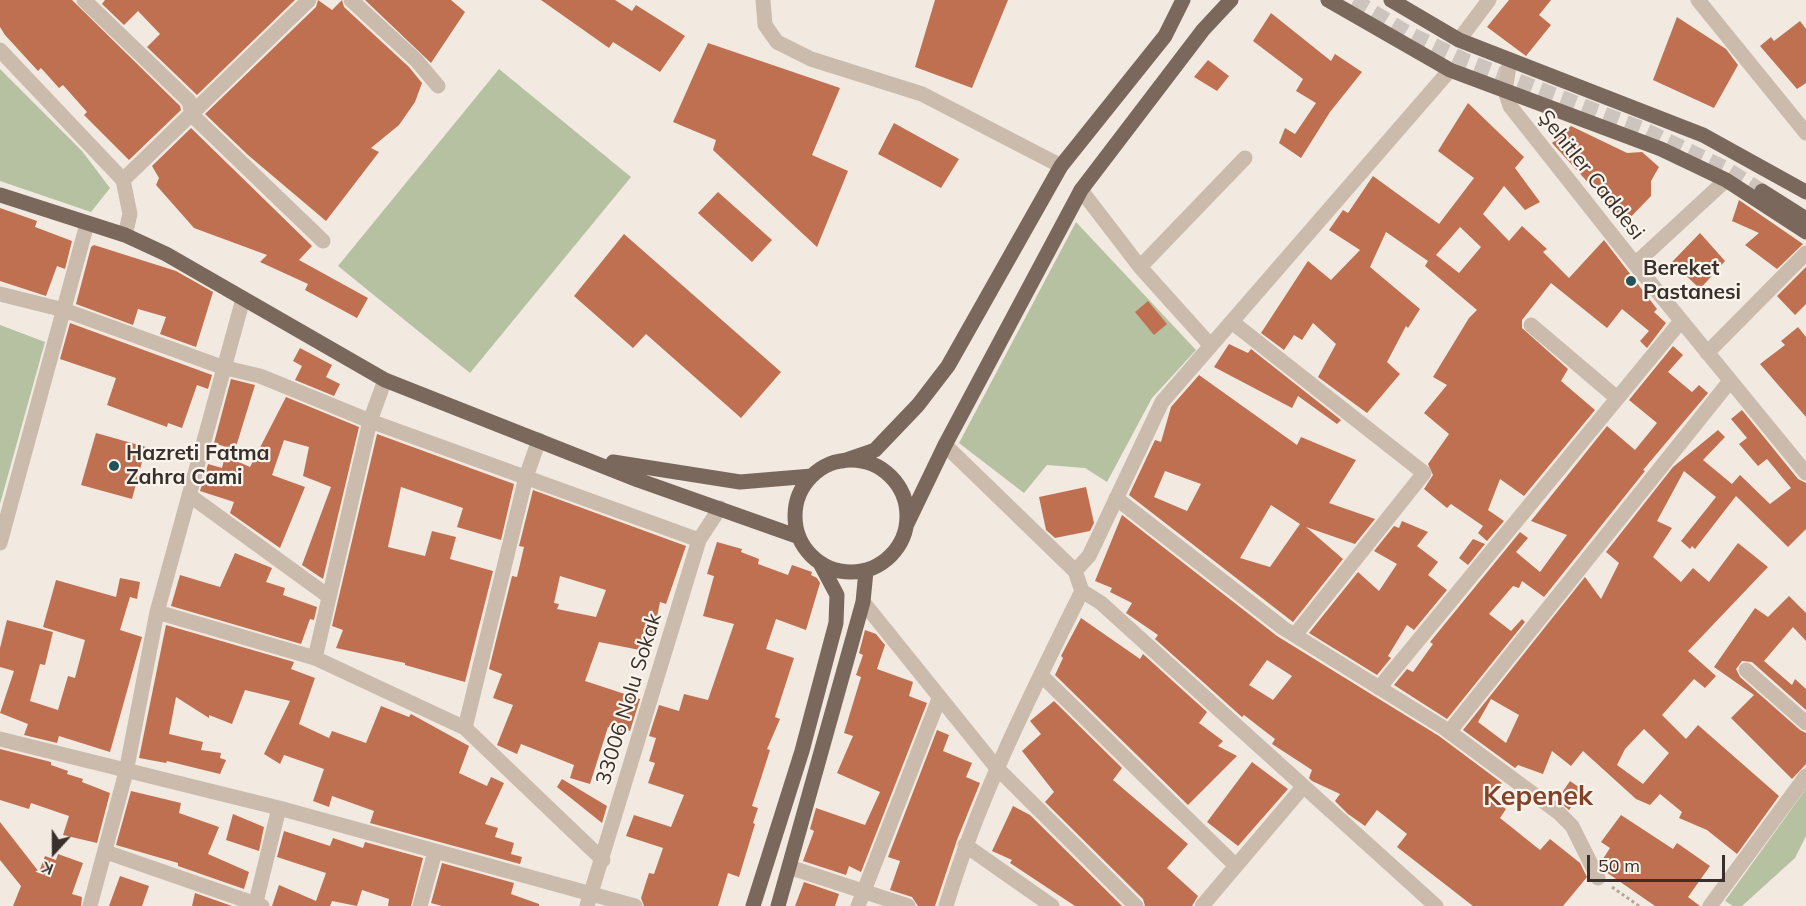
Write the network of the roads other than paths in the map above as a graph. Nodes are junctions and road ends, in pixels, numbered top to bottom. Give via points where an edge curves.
1 (84, 0) edge
2 (309, 0) edge
3 (351, 0) edge
4 (763, 0) edge
5 (1183, 0) edge
6 (1231, 0) edge
7 (1328, 0) edge
8 (1391, 0) edge
9 (1489, 0) edge
10 (1698, 0) edge
11 (1459, 40) junction
12 (0, 50) edge
13 (1510, 60) junction
14 (1450, 70) junction
15 (438, 86) dead end
16 (1505, 91) junction
17 (192, 115) junction
18 (1806, 133) edge
19 (1245, 158) dead end
20 (1061, 166) junction
21 (123, 180) junction
22 (1726, 180) junction
23 (1081, 190) junction
24 (1762, 191) tunnel mouth
25 (1806, 192) edge
26 (0, 195) edge
27 (1806, 219) edge
28 (87, 224) junction
29 (1806, 232) edge
30 (125, 235) junction
31 (323, 241) dead end
32 (1806, 253) edge
33 (1635, 264) junction
34 (1140, 267) junction
35 (0, 294) edge
36 (243, 299) junction
37 (64, 310) junction
38 (1681, 321) junction
39 (1232, 322) junction
40 (1531, 325) dead end
41 (1211, 346) junction
42 (1707, 353) junction
43 (222, 367) junction
44 (385, 380) junction
45 (1730, 381) junction
46 (1617, 398) junction
47 (370, 421) junction
48 (538, 440) junction
49 (945, 445) junction
50 (578, 454) junction
51 (843, 461) junction
52 (1806, 473) edge
53 (812, 476) junction
54 (526, 477) junction
55 (189, 495) junction
56 (1116, 498) junction
57 (720, 508) junction
58 (908, 524) junction
59 (799, 537) junction
60 (699, 540) junction
61 (0, 543) edge
62 (820, 563) junction
63 (866, 571) junction
64 (1075, 571) junction
65 (1082, 591) junction
66 (328, 596) junction
67 (863, 602) junction
68 (157, 612) junction
69 (1295, 635) junction
70 (315, 658) junction
71 (1746, 670) dead end
72 (1041, 675) junction
73 (1379, 688) junction
74 (939, 699) junction
75 (1806, 723) edge
76 (465, 728) junction
77 (1449, 732) junction
78 (0, 739) edge
79 (996, 767) junction
80 (126, 772) junction
81 (1806, 776) edge
82 (1303, 787) junction
83 (279, 808) junction
84 (965, 845) junction
85 (106, 852) junction
86 (435, 852) junction
87 (603, 860) junction
88 (1236, 866) junction
89 (789, 867) junction
90 (1598, 878) road end
91 (863, 889) junction
92 (589, 900) edge
93 (258, 905) edge
94 (90, 906) edge
95 (420, 906) edge
96 (635, 906) edge
97 (753, 906) edge
98 (778, 906) edge
99 (858, 906) edge
100 (908, 906) edge
101 (946, 906) edge
102 (1052, 906) edge
103 (1136, 906) edge
104 (1202, 906) edge
105 (1436, 906) edge
106 (1710, 906) edge

1 - 17 street via 189,101
2 - 17 street
3 - 15 street via 416,60
4 - 20 street via 765,25 777,42 811,59 922,94
5 - 20 main road via 1165,36
6 - 23 main road via 1203,30
7 - 14 main road
8 - 11 main road
9 - 11 street
10 - 18 street
11 - 13 main road
12 - 21 street
13 - 16 street
13 - 25 main road via 1703,135
14 - 16 main road
14 - 39 street
16 - 22 main road via 1661,149
16 - 33 street, Şehitler Caddesi via 1510,106
17 - 21 street
17 - 31 street
19 - 34 street
20 - 51 main road via 948,366 875,450
21 - 30 street via 130,214
22 - 29 main road
22 - 33 street
23 - 34 street
23 - 49 main road
24 - 27 main road
26 - 28 main road
28 - 30 main road
28 - 37 street
30 - 36 main road
32 - 42 street
33 - 38 street, Şehitler Caddesi
34 - 41 street
35 - 37 street
36 - 43 street
36 - 44 main road
37 - 43 street
37 - 61 street
38 - 42 street, Şehitler Caddesi
38 - 46 street
39 - 41 street
39 - 69 street via 1424,473
40 - 46 street
41 - 56 street via 1162,402
42 - 45 street, Şehitler Caddesi
43 - 47 street via 260,376
43 - 55 street
44 - 47 street
44 - 48 main road
45 - 52 street, Şehitler Caddesi
45 - 77 street
46 - 73 street
47 - 54 street
47 - 66 street
48 - 50 main road
48 - 54 street
49 - 58 main road
49 - 64 street
50 - 53 main road via 635,467 740,482
50 - 57 main road
51 - 53 main road
51 - 58 main road via 877,466 891,476 907,506
53 - 59 main road via 796,505
54 - 60 street
54 - 76 street
55 - 66 street
55 - 68 street
56 - 64 street via 1089,555
56 - 69 street
57 - 59 main road
57 - 60 street, 33006 Nolu Sokak
58 - 63 main road via 900,545 886,561
59 - 62 main road via 807,552
60 - 87 street, 33006 Nolu Sokak
62 - 63 main road via 850,573
62 - 97 main road via 837,596 836,623 802,751
63 - 67 main road
64 - 65 street
65 - 72 street
65 - 82 street via 1101,603
66 - 70 street
67 - 74 street
67 - 89 main road
68 - 70 street
68 - 80 street
69 - 73 street
70 - 76 street
71 - 75 street
72 - 79 street
72 - 88 street
73 - 77 street
74 - 79 street
74 - 91 street
76 - 87 street
77 - 90 street via 1559,813 1572,826
78 - 80 street
79 - 84 street
79 - 103 street
80 - 83 street
80 - 85 street
81 - 106 street
82 - 88 street
82 - 105 street
83 - 86 street
83 - 93 street
84 - 101 street
84 - 102 street
85 - 93 street
85 - 94 street
86 - 92 street
86 - 95 street
87 - 92 street, 33006 Nolu Sokak
88 - 104 street
89 - 91 street
89 - 98 main road
91 - 99 street
91 - 100 street
92 - 96 street

